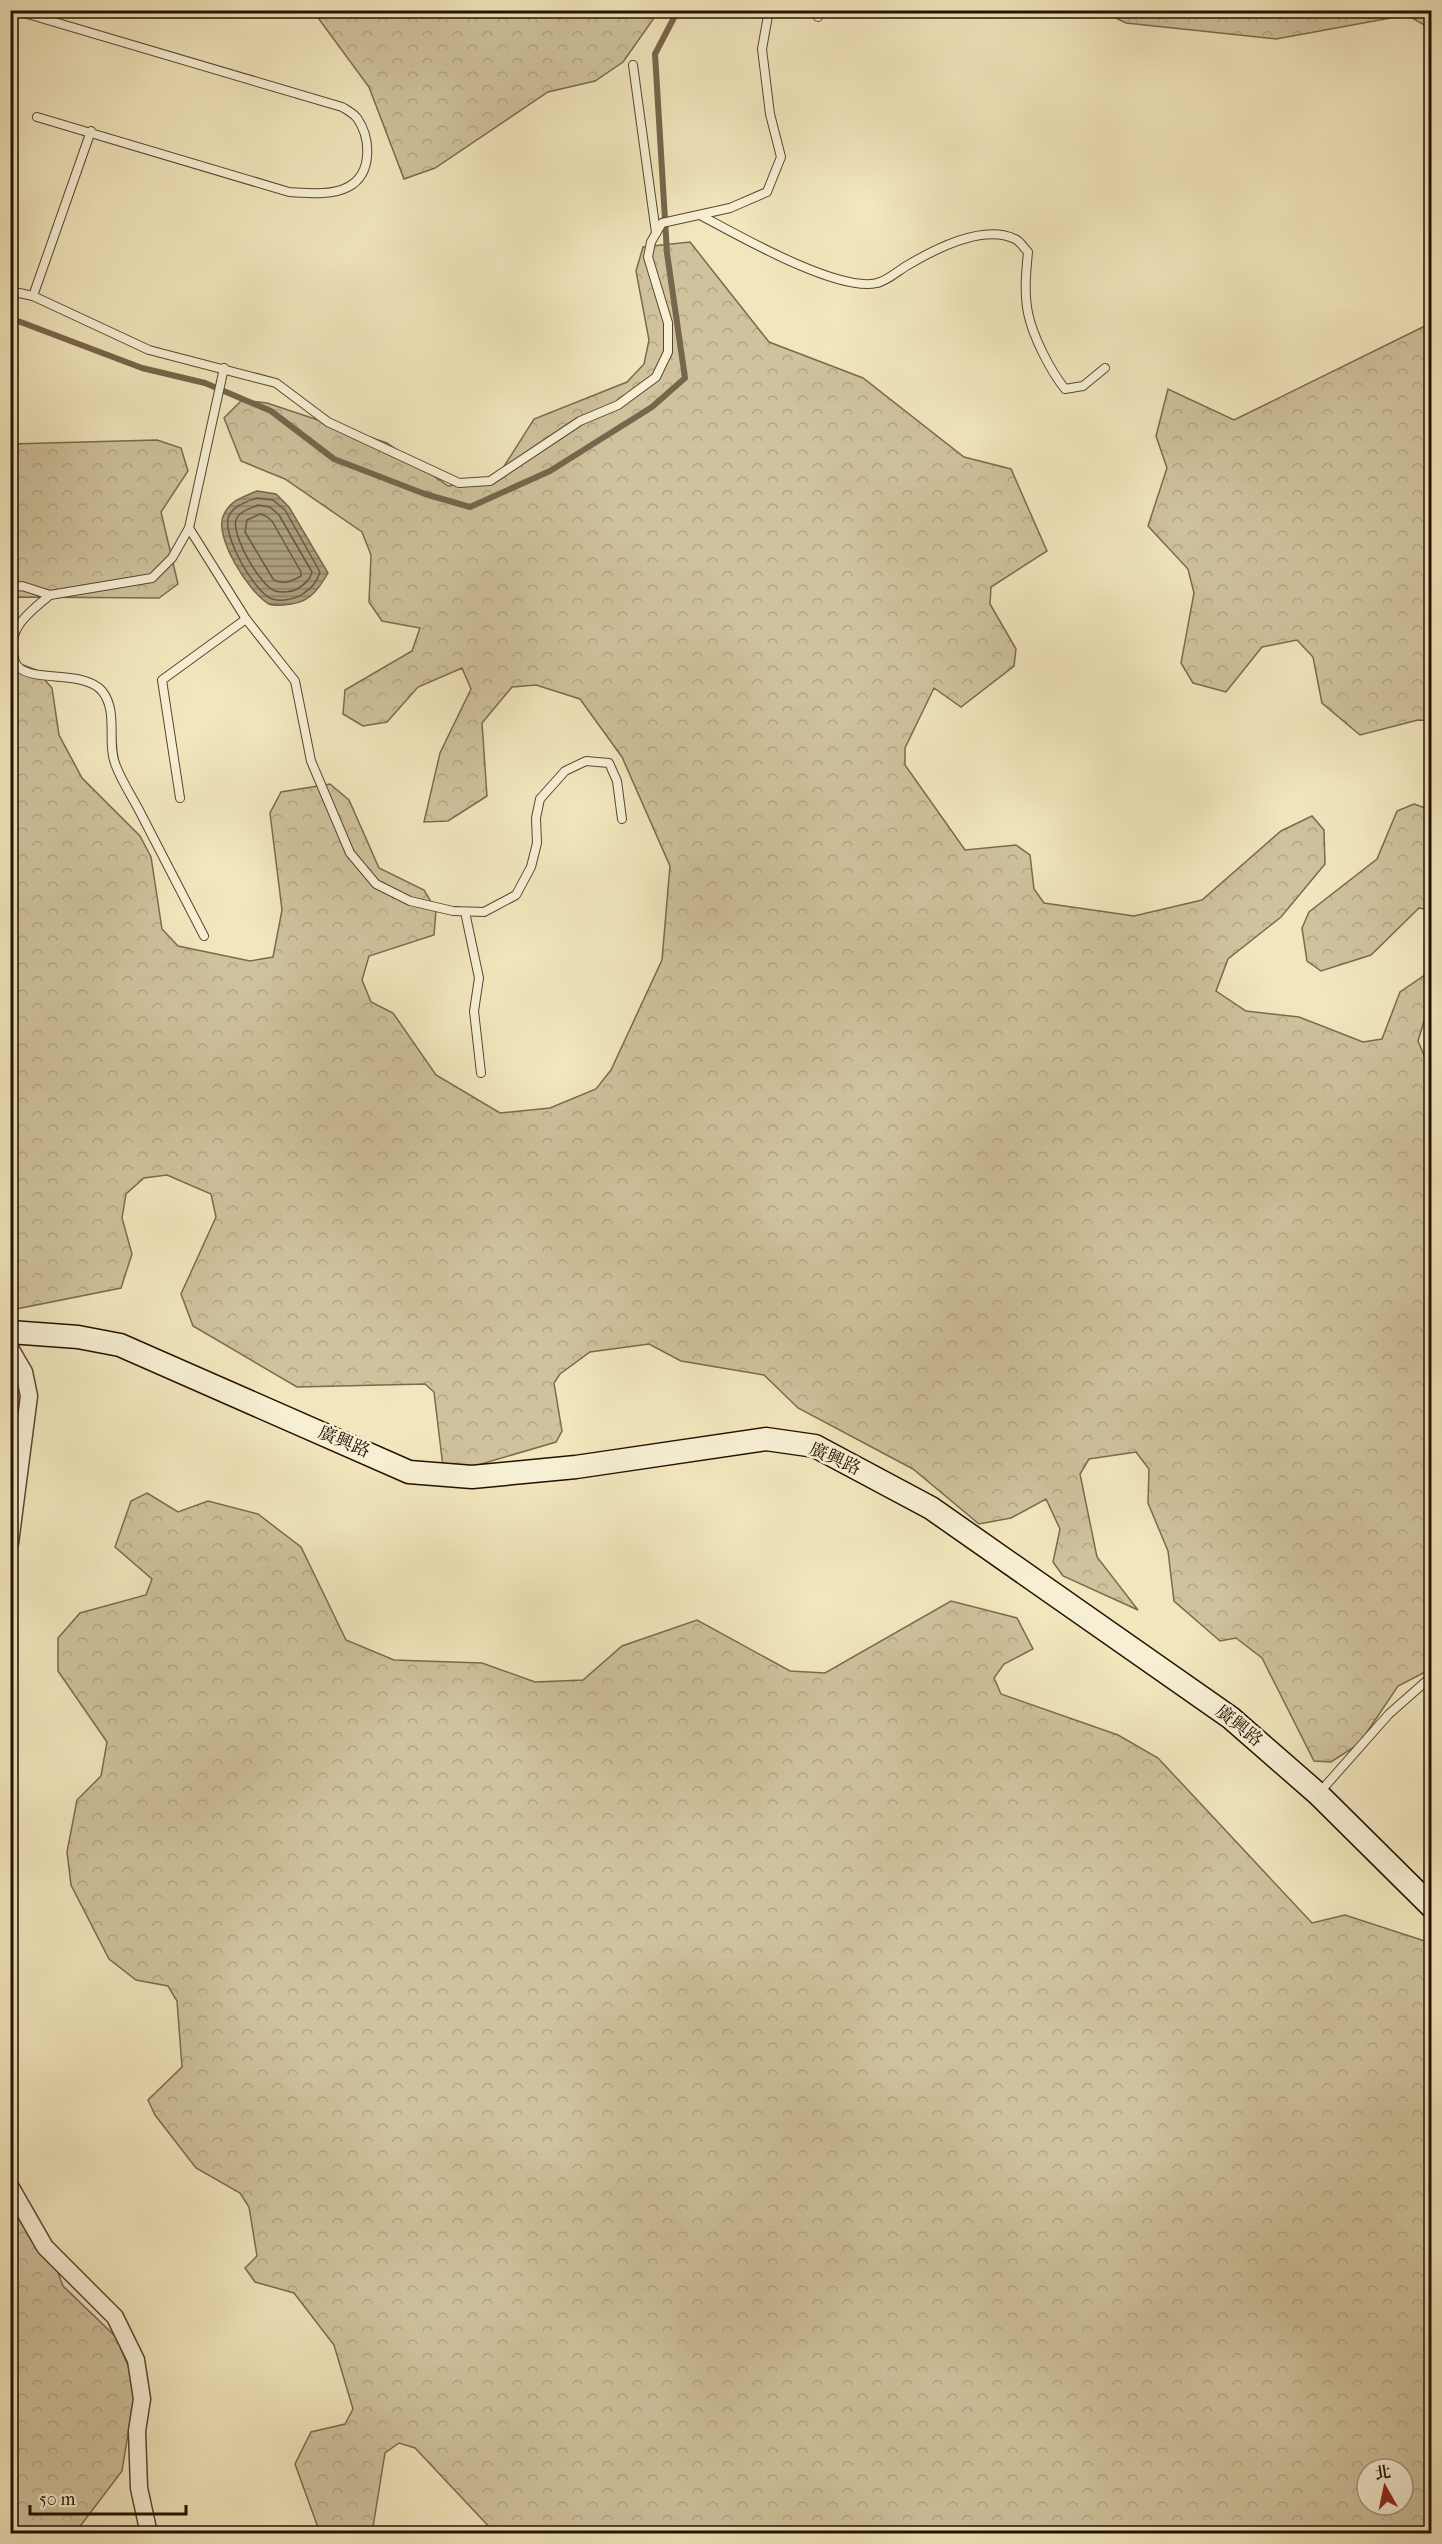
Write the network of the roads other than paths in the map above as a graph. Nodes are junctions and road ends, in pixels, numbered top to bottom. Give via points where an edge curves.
1 (14, 10) edge
2 (769, 10) edge
3 (633, 65) dead end
4 (37, 117) dead end
5 (91, 131) junction
6 (700, 215) junction
7 (656, 233) junction
8 (10, 291) edge
9 (33, 296) junction
10 (1105, 368) dead end
11 (223, 372) junction
12 (189, 528) junction
13 (10, 588) edge
14 (50, 595) junction
15 (246, 619) junction
16 (180, 798) dead end
17 (622, 819) dead end
18 (465, 912) junction
19 (204, 936) dead end
20 (481, 1074) dead end
21 (10, 1332) edge
22 (10, 1348) edge
23 (10, 1544) edge
24 (1431, 1676) edge
25 (1318, 1794) junction
26 (1431, 1906) edge
27 (10, 2186) edge
28 (149, 2534) edge

1 - 5 lane via 342,107 355,116 364,132 368,156 362,177 347,188 319,193 289,192
2 - 6 lane via 762,49 770,114 781,157 766,192 730,208
3 - 7 lane
4 - 5 lane
5 - 9 lane
6 - 7 lane via 662,223
6 - 10 lane via 785,260 847,282 876,283 961,239 985,234 1016,239 1028,252 1028,313 1053,374 1065,389 1083,386
7 - 11 lane via 648,256 668,323 668,352 656,377 618,405 580,421 490,481 459,483 328,422 276,383
8 - 9 lane
9 - 11 lane via 149,350
11 - 12 lane
12 - 14 lane via 172,558 152,578
12 - 15 lane
13 - 14 lane via 22,586
14 - 19 lane via 23,616 15,632 12,650 17,665 30,674 83,680 100,688 109,701 115,765
15 - 16 lane via 162,680
15 - 18 lane via 295,681 311,761 350,853 376,884 410,901
17 - 18 lane via 617,781 609,763 586,761 565,771 540,799 536,851 516,895 484,912
18 - 20 lane via 479,978 474,1011
21 - 25 street, 廣興路 via 78,1337 120,1345 410,1472 472,1477 766,1438 815,1446 931,1508 1231,1718
22 - 23 street via 24,1372 29,1396
24 - 25 lane via 1389,1714
25 - 26 street, 廣興路
27 - 28 street via 45,2247 115,2317 136,2360 142,2399 136,2431 139,2488

